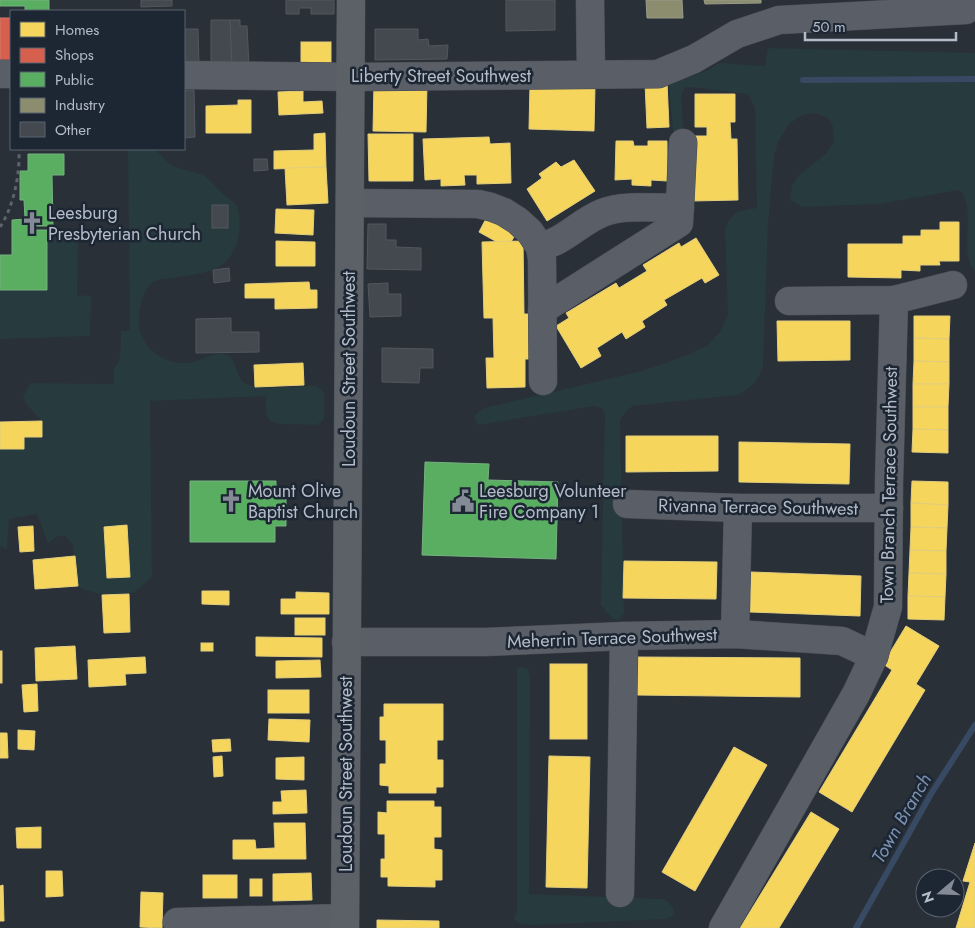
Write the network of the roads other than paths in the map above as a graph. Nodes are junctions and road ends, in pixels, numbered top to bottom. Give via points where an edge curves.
1 (352, 0) edge
2 (590, 0) edge
3 (967, 0) edge
4 (591, 74) junction
5 (185, 75) edge
6 (351, 77) junction
7 (683, 143) dead end
8 (350, 203) junction
9 (680, 208) junction
10 (540, 247) junction
11 (953, 285) dead end
12 (894, 300) junction
13 (789, 302) dead end
14 (542, 310) junction
15 (543, 381) dead end
16 (627, 504) dead end
17 (738, 508) junction
18 (889, 508) junction
19 (735, 634) junction
20 (624, 636) junction
21 (346, 642) junction
22 (874, 656) junction
23 (620, 893) dead end
24 (177, 922) dead end
25 (345, 923) edge
26 (723, 928) edge

1 - 6 main road, Loudoun Street Southwest
2 - 4 street
3 - 4 street, Liberty Street Southwest via 966,10 779,20 737,34 694,59 658,74
4 - 6 street, Liberty Street Southwest
5 - 6 street, Liberty Street Southwest
6 - 8 main road, Loudoun Street Southwest
7 - 9 street
8 - 10 street via 478,204 504,212 518,221
8 - 21 main road, Loudoun Street Southwest
9 - 10 street via 604,212 551,245
9 - 14 street via 679,224
10 - 14 street
11 - 12 street
12 - 13 street
12 - 18 street, Town Branch Terrace Southwest
14 - 15 street
16 - 17 street, Rivanna Terrace Southwest
17 - 18 street, Rivanna Terrace Southwest
17 - 19 street
18 - 22 street, Town Branch Terrace Southwest via 888,607
19 - 20 street, Meherrin Terrace Southwest
19 - 22 street, Meherrin Terrace Southwest via 842,642
20 - 21 street, Meherrin Terrace Southwest via 485,642
20 - 23 street
21 - 25 main road, Loudoun Street Southwest
22 - 26 street, Town Branch Terrace Southwest via 856,694
24 - 25 street, Loudoun Street Southwest

